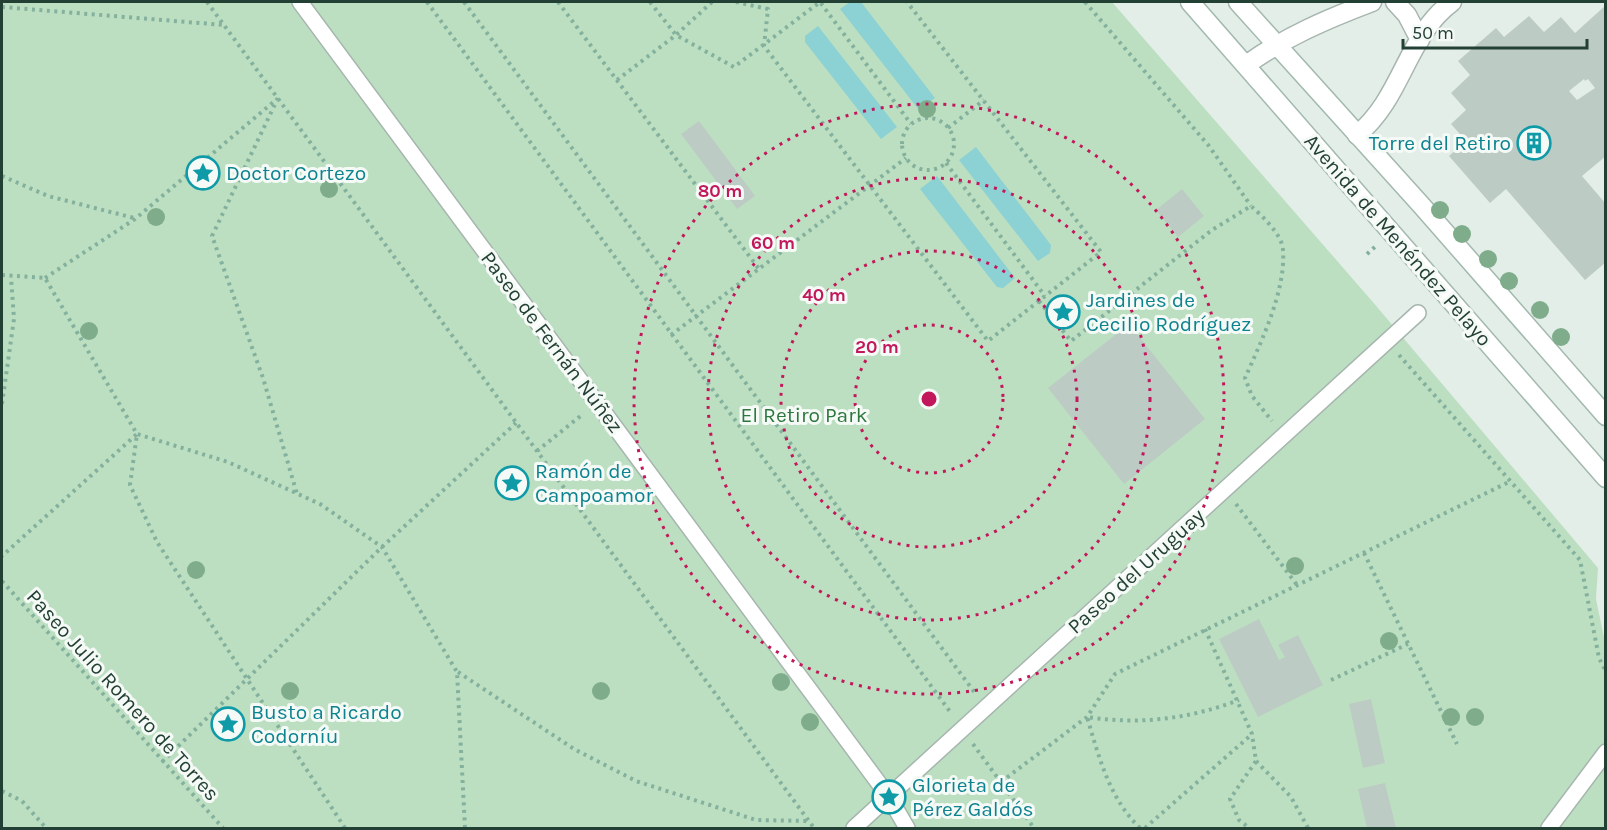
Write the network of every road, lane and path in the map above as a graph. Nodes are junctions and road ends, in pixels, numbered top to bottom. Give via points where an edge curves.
1 (207, 2) edge
2 (300, 2) edge
3 (427, 2) edge
4 (464, 2) edge
5 (558, 2) edge
6 (650, 2) edge
7 (712, 2) edge
8 (736, 2) edge
9 (820, 2) edge
10 (907, 2) edge
11 (1085, 2) edge
12 (1190, 2) edge
13 (1238, 2) edge
14 (1372, 2) edge
15 (1395, 2) edge
16 (1452, 2) edge
17 (2, 7) edge
18 (225, 25) junction
19 (676, 35) junction
20 (1420, 40) junction
21 (1275, 44) junction
22 (764, 46) junction
23 (1246, 65) junction
24 (617, 80) junction
25 (278, 98) junction
26 (984, 100) junction
27 (911, 124) junction
28 (948, 128) junction
29 (1357, 135) junction
30 (906, 158) junction
31 (946, 163) junction
32 (2, 176) edge
33 (871, 185) junction
34 (1251, 206) junction
35 (135, 219) junction
36 (759, 269) junction
37 (2, 275) edge
38 (11, 277) junction
39 (45, 278) junction
40 (1045, 296) junction
41 (1039, 301) junction
42 (1418, 313) dead end
43 (695, 316) junction
44 (671, 335) junction
45 (1388, 341) junction
46 (597, 403) junction
47 (2, 404) edge
48 (1605, 416) edge
49 (516, 423) junction
50 (137, 434) junction
51 (1284, 436) junction
52 (537, 451) junction
53 (1605, 478) edge
54 (1510, 482) junction
55 (1225, 489) junction
56 (297, 494) junction
57 (382, 547) junction
58 (1364, 553) junction
59 (2, 556) edge
60 (2, 581) edge
61 (1297, 585) junction
62 (1206, 629) junction
63 (1408, 644) junction
64 (457, 672) junction
65 (1605, 672) edge
66 (249, 679) junction
67 (1331, 680) dead end
68 (1239, 700) junction
69 (986, 708) junction
70 (1087, 717) junction
71 (963, 729) junction
72 (1252, 734) junction
73 (1457, 744) dead end
74 (1605, 752) edge
75 (1256, 761) junction
76 (162, 762) junction
77 (1001, 782) junction
78 (2, 791) edge
79 (889, 797) junction
80 (809, 821) junction
81 (46, 828) edge
82 (223, 828) edge
83 (345, 828) edge
84 (465, 828) edge
85 (814, 828) edge
86 (854, 828) edge
87 (907, 828) edge
88 (1034, 828) edge
89 (1140, 828) edge
90 (1145, 828) edge
91 (1249, 828) edge
92 (1308, 828) edge
93 (1549, 828) edge

1 - 18 path
2 - 46 street, Paseo de Fernán Núñez
3 - 44 path
4 - 43 path
5 - 24 path
6 - 19 path
7 - 19 path
8 - 22 path via 768,9
9 - 22 path
9 - 27 path
10 - 26 path
11 - 34 path via 1209,146
12 - 23 main road, Avenida de Menéndez Pelayo
13 - 21 main road, Avenida de Menéndez Pelayo
14 - 21 main road via 1311,25
15 - 20 main road
16 - 20 main road via 1436,14
17 - 18 path
18 - 25 path
19 - 22 path via 734,67
19 - 24 path
20 - 29 main road via 1384,107
21 - 23 main road
21 - 29 main road, Avenida de Menéndez Pelayo
22 - 33 path
23 - 53 main road, Avenida de Menéndez Pelayo
24 - 36 path
25 - 35 path
25 - 49 path
25 - 56 path via 212,236 263,378
26 - 28 path
26 - 40 path via 1101,252
27 - 28 path via 928,118
27 - 30 path via 902,138
28 - 31 path via 954,148
29 - 48 main road, Avenida de Menéndez Pelayo
30 - 31 path via 922,170 931,171
30 - 33 path
31 - 40 path
32 - 35 path via 48,196
33 - 36 path
33 - 41 path via 988,341
34 - 41 path via 1212,230 1071,341
34 - 51 path via 1267,221 1283,249 1278,292 1245,378 1252,396
35 - 39 path
36 - 43 path
37 - 38 path
38 - 39 path
38 - 47 path via 14,319
39 - 50 path
40 - 41 path
42 - 45 street, Paseo del Uruguay
43 - 44 path
43 - 69 path
44 - 71 path
45 - 51 street, Paseo del Uruguay
45 - 54 path
46 - 52 path
46 - 79 street, Paseo de Fernán Núñez
49 - 52 path
49 - 57 path
50 - 56 path via 228,462
50 - 59 path
50 - 66 path via 129,485 157,542
51 - 55 street, Paseo del Uruguay
52 - 80 path
54 - 58 path
54 - 65 path via 1580,561
55 - 61 path
55 - 69 street, Paseo del Uruguay
56 - 57 path via 320,504
57 - 64 path
57 - 66 path
58 - 61 path
58 - 63 path
60 - 76 path, Paseo Julio Romero de Torres
61 - 62 path
62 - 68 path
62 - 70 path via 1115,674
63 - 67 path
63 - 73 path
64 - 80 path via 574,749 636,781 756,820
64 - 84 path
66 - 76 path
66 - 83 path
68 - 70 path via 1177,718 1140,722
68 - 72 path
69 - 71 street, Paseo del Uruguay
70 - 77 path
70 - 89 path via 1105,776 1126,814
71 - 77 path
71 - 79 street, Paseo del Uruguay
72 - 75 path
72 - 90 path
74 - 93 street
75 - 91 path via 1230,799 1239,820
75 - 92 path via 1291,797
76 - 82 path, Paseo Julio Romero de Torres
77 - 88 path
78 - 81 path via 22,801
79 - 86 street, Paseo del Uruguay
79 - 87 street, Paseo de Fernán Núñez
80 - 85 path

